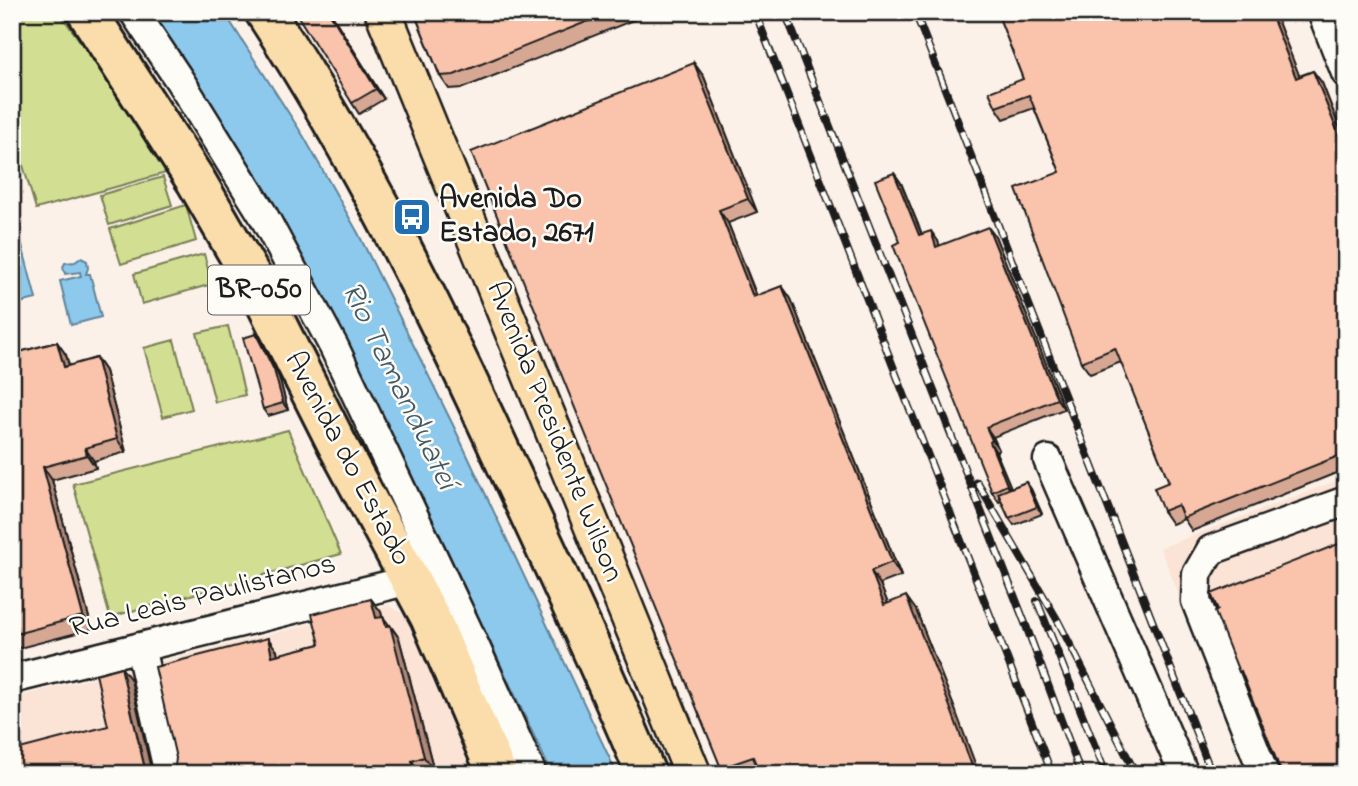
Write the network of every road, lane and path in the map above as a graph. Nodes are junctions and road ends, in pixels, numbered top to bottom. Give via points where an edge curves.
1 (87, 12) edge
2 (134, 12) edge
3 (265, 12) edge
4 (383, 12) edge
5 (1322, 12) edge
6 (1346, 73) edge
7 (1048, 460) dead end
8 (1346, 501) edge
9 (410, 580) junction
10 (140, 647) junction
11 (12, 679) edge
12 (169, 774) edge
13 (498, 774) edge
14 (532, 774) edge
15 (646, 774) edge
16 (693, 774) edge
17 (1184, 774) edge
18 (1264, 774) edge

1 - 9 highway, Avenida do Estado / BR-050 via 224,227
2 - 14 street via 261,212 334,347
3 - 15 highway via 357,165 449,340
4 - 16 main road, Avenida Presidente Wilson
5 - 6 street
7 - 17 street
8 - 18 street via 1210,550 1197,574 1196,601
9 - 10 street, Rua Leais Paulistanos
9 - 13 highway, Avenida do Estado / BR-050
10 - 11 street, Rua Leais Paulistanos
10 - 12 street

